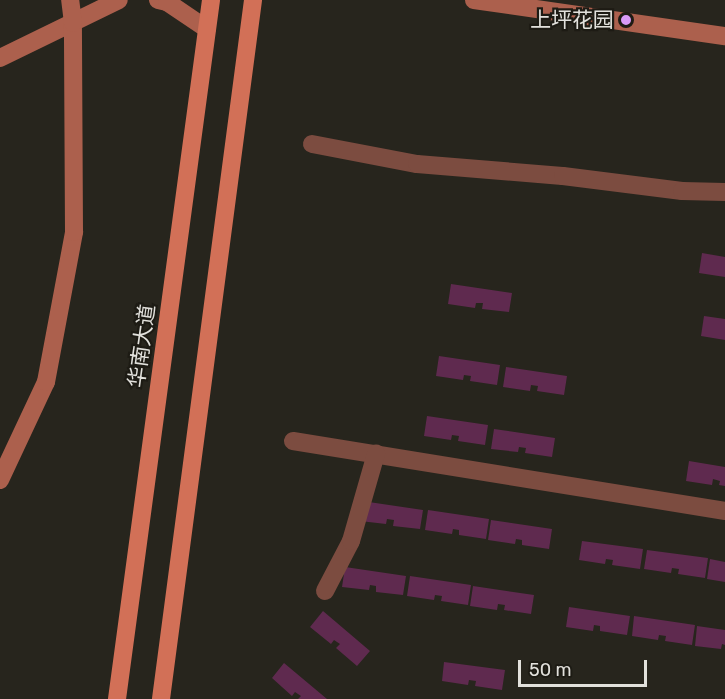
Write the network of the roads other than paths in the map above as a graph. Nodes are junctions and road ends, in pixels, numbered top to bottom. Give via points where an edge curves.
1 (70, 0) edge
2 (119, 0) edge
3 (158, 0) edge
4 (212, 0) edge
5 (253, 0) edge
6 (474, 0) edge
7 (543, 0) edge
8 (73, 23) junction
9 (725, 26) edge
10 (207, 29) junction
11 (725, 36) edge
12 (0, 58) edge
13 (312, 144) dead end
14 (725, 192) edge
15 (292, 441) dead end
16 (376, 454) junction
17 (0, 480) edge
18 (725, 511) edge
19 (325, 591) dead end
20 (117, 699) edge
21 (161, 699) edge

1 - 8 street
2 - 8 street
3 - 10 street
4 - 10 main road, 华南大道
5 - 21 main road
6 - 11 street
7 - 9 street
8 - 12 street
8 - 17 street via 74,232 46,382
10 - 20 main road, 华南大道
13 - 14 street via 417,164
15 - 16 street
16 - 18 street
16 - 19 street via 351,541

